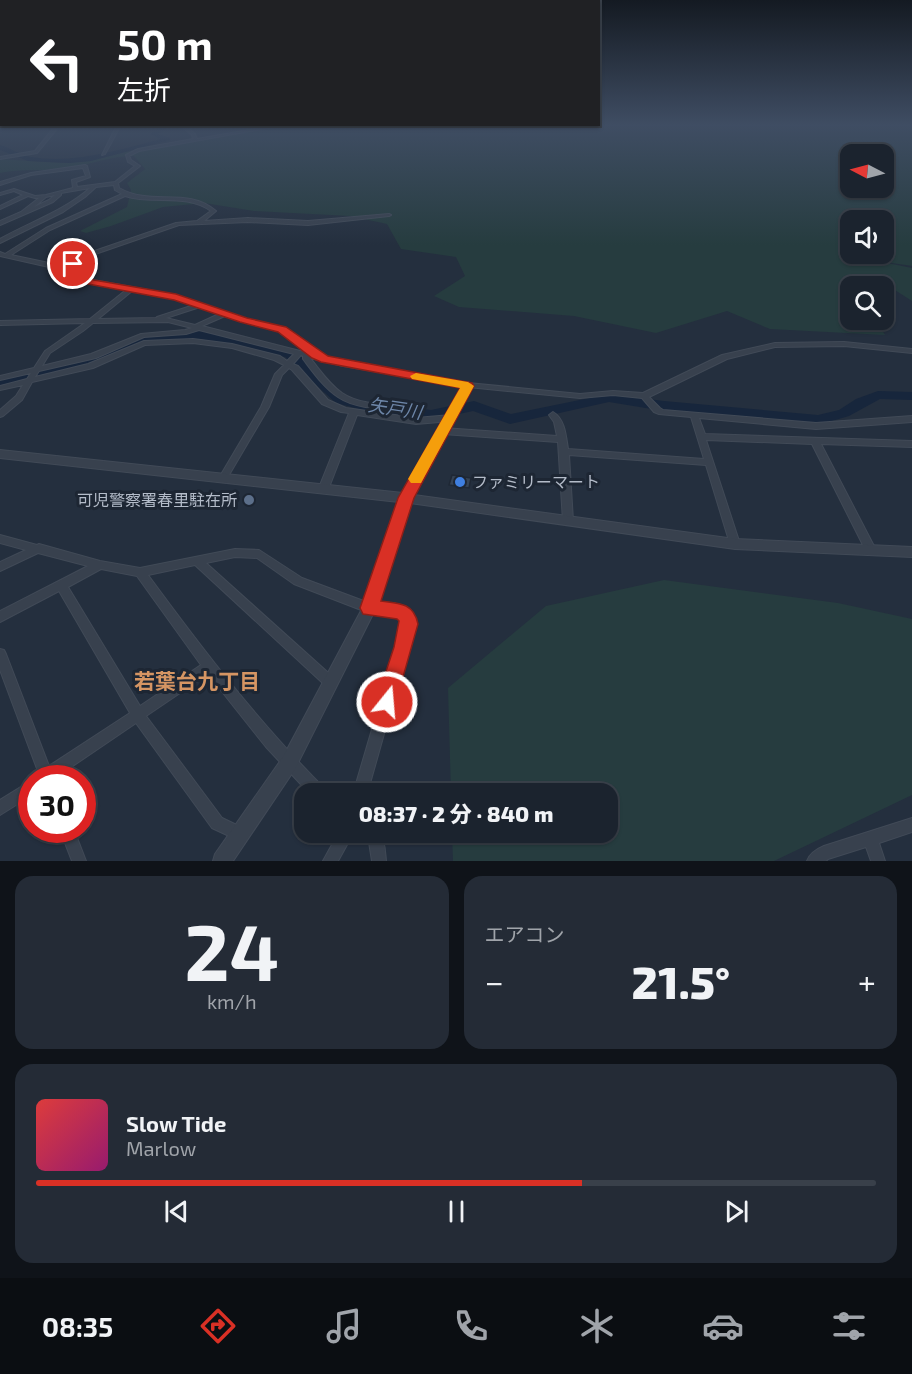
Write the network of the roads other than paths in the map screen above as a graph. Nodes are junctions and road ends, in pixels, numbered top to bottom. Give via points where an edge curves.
1 (137, 165) edge
2 (116, 183) junction
3 (0, 184) edge
4 (94, 186) junction
5 (75, 188) junction
6 (62, 192) junction
7 (1, 193) edge
8 (125, 194) junction
9 (26, 195) junction
10 (46, 196) junction
11 (93, 203) dead end
12 (100, 205) junction
13 (0, 207) edge
14 (22, 213) junction
15 (389, 215) dead end
16 (43, 218) junction
17 (62, 222) junction
18 (0, 223) edge
19 (196, 224) junction
20 (0, 241) edge
21 (3, 255) edge
22 (73, 264) junction
23 (130, 290) junction
24 (202, 305) junction
25 (225, 314) junction
26 (158, 318) junction
27 (0, 322) edge
28 (91, 322) junction
29 (198, 328) junction
30 (193, 341) junction
31 (912, 351) edge
32 (299, 353) junction
33 (312, 355) junction
34 (287, 365) junction
35 (36, 370) junction
36 (0, 378) edge
37 (28, 382) junction
38 (468, 386) junction
39 (0, 388) edge
40 (644, 396) junction
41 (412, 409) dead end
42 (354, 412) junction
43 (0, 414) edge
44 (694, 414) junction
45 (553, 415) dead end
46 (451, 418) junction
47 (912, 419) edge
48 (443, 431) junction
49 (701, 437) junction
50 (562, 439) junction
51 (815, 441) junction
52 (912, 444) edge
53 (564, 452) junction
54 (0, 454) edge
55 (709, 462) junction
56 (223, 478) junction
57 (323, 490) junction
58 (406, 498) junction
59 (568, 521) junction
60 (0, 539) edge
61 (735, 544) junction
62 (39, 548) junction
63 (871, 550) junction
64 (912, 552) edge
65 (198, 562) junction
66 (100, 565) junction
67 (0, 567) edge
68 (140, 572) junction
69 (61, 585) junction
70 (369, 608) junction
71 (0, 617) edge
72 (0, 654) edge
73 (208, 667) junction
74 (330, 682) junction
75 (138, 715) junction
76 (289, 763) junction
77 (40, 765) edge
78 (64, 765) edge
79 (309, 783) edge
80 (363, 783) edge
81 (18, 796) edge
82 (0, 808) edge
83 (912, 825) edge
84 (241, 834) junction
85 (870, 838) junction
86 (71, 843) edge
87 (341, 843) edge
88 (377, 843) edge
89 (79, 861) edge
90 (222, 861) edge
91 (330, 861) edge
92 (379, 861) edge
93 (814, 861) edge
94 (878, 861) edge

1 - 2 street
2 - 4 street
2 - 8 street via 117,189
3 - 5 street via 39,171 51,173 85,166 88,177 74,181
4 - 5 street
4 - 16 street via 84,199
5 - 6 street
6 - 10 street
6 - 14 street
7 - 9 street via 14,190
8 - 12 street
8 - 19 street via 195,201 214,211
9 - 10 street
9 - 13 street
10 - 14 street
11 - 12 street
12 - 17 street
14 - 16 street
14 - 18 street
15 - 19 street via 308,223 248,220
16 - 17 street
16 - 20 street
17 - 21 street
19 - 22 street via 170,226 79,258
21 - 22 street via 49,265
22 - 23 street via 84,279
23 - 24 street
23 - 28 street
24 - 25 street
24 - 26 street
25 - 29 street
25 - 33 street via 282,329
26 - 28 street
26 - 29 street
27 - 28 street
28 - 35 street via 47,352
29 - 30 street
29 - 32 street
29 - 35 street via 132,337 93,356
30 - 34 street via 232,345 272,356
30 - 37 street via 144,343 90,366
31 - 40 street via 835,344 775,345 724,357
32 - 33 street
32 - 34 street
33 - 38 street
33 - 41 street via 306,357 340,395
34 - 42 street via 325,402
34 - 56 street
35 - 36 street
35 - 37 street
37 - 39 street
37 - 43 street via 18,398
38 - 40 street via 552,395
38 - 46 street
40 - 44 street via 657,410
42 - 46 street via 416,421
42 - 57 street
44 - 47 street via 816,426
44 - 49 street
45 - 50 street
46 - 48 street
48 - 50 street
48 - 58 street
49 - 51 street
49 - 55 street
50 - 53 street
51 - 52 street
51 - 63 street
53 - 55 street
53 - 59 street
54 - 56 street
55 - 61 street
56 - 57 street
57 - 58 street
58 - 59 street
58 - 70 street
59 - 61 street
60 - 62 street
61 - 63 street
62 - 66 street
62 - 67 street
63 - 64 street
65 - 68 street
65 - 70 street via 235,553 259,554 298,581
65 - 74 street
66 - 68 street
66 - 69 street
68 - 73 street
69 - 71 street
69 - 75 street
70 - 74 street
70 - 80 street via 401,611 409,624
72 - 77 street
73 - 75 street
73 - 76 street
74 - 76 street
75 - 78 street
75 - 84 street via 217,823
76 - 79 street
76 - 84 street
81 - 82 street
83 - 85 street
84 - 90 street
85 - 93 street via 824,853
85 - 94 street
86 - 89 street
87 - 91 street
88 - 92 street

